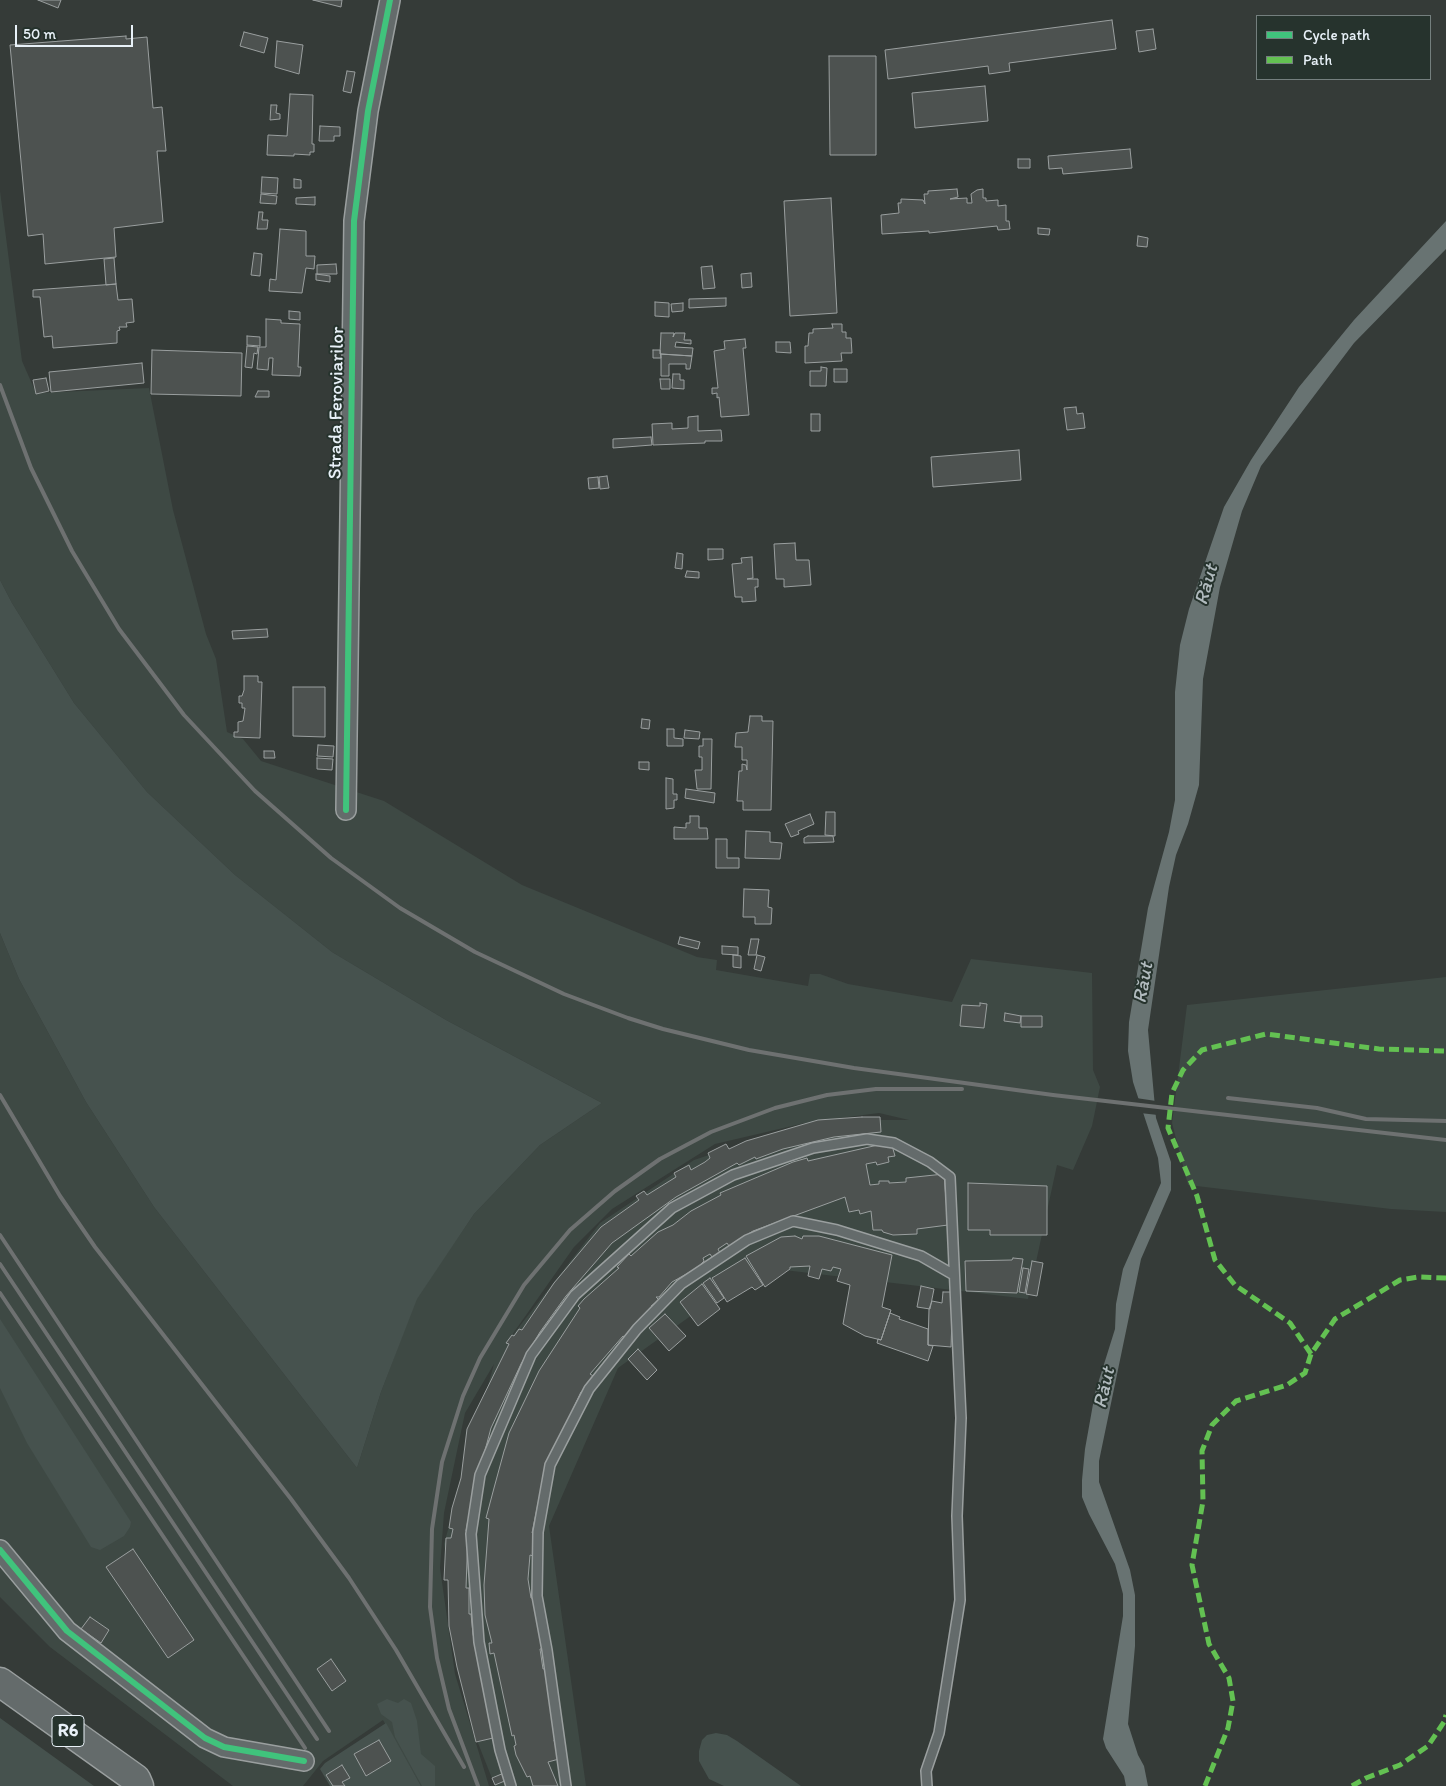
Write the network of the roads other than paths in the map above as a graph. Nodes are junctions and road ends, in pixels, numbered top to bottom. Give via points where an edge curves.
1 (390, 0) edge
2 (346, 810) dead end
3 (954, 1275) junction
4 (0, 1550) edge
5 (0, 1682) edge
6 (304, 1760) dead end
7 (137, 1783) edge
8 (511, 1786) edge
9 (566, 1786) edge
10 (927, 1786) edge

1 - 2 street, Strada Feroviarilor via 368,111 354,221
3 - 8 lane via 950,1177 894,1143 866,1139 813,1148 733,1175 672,1208 575,1294 531,1355 523,1373 480,1475 471,1534 479,1642 500,1750
3 - 9 lane via 921,1256 837,1230 793,1222 747,1240 682,1284 637,1329 589,1389 550,1465 538,1532 537,1596
3 - 10 lane via 961,1418 957,1516 960,1600 938,1733 926,1771
4 - 6 street via 67,1631 205,1738 224,1747
5 - 7 highway, R6

